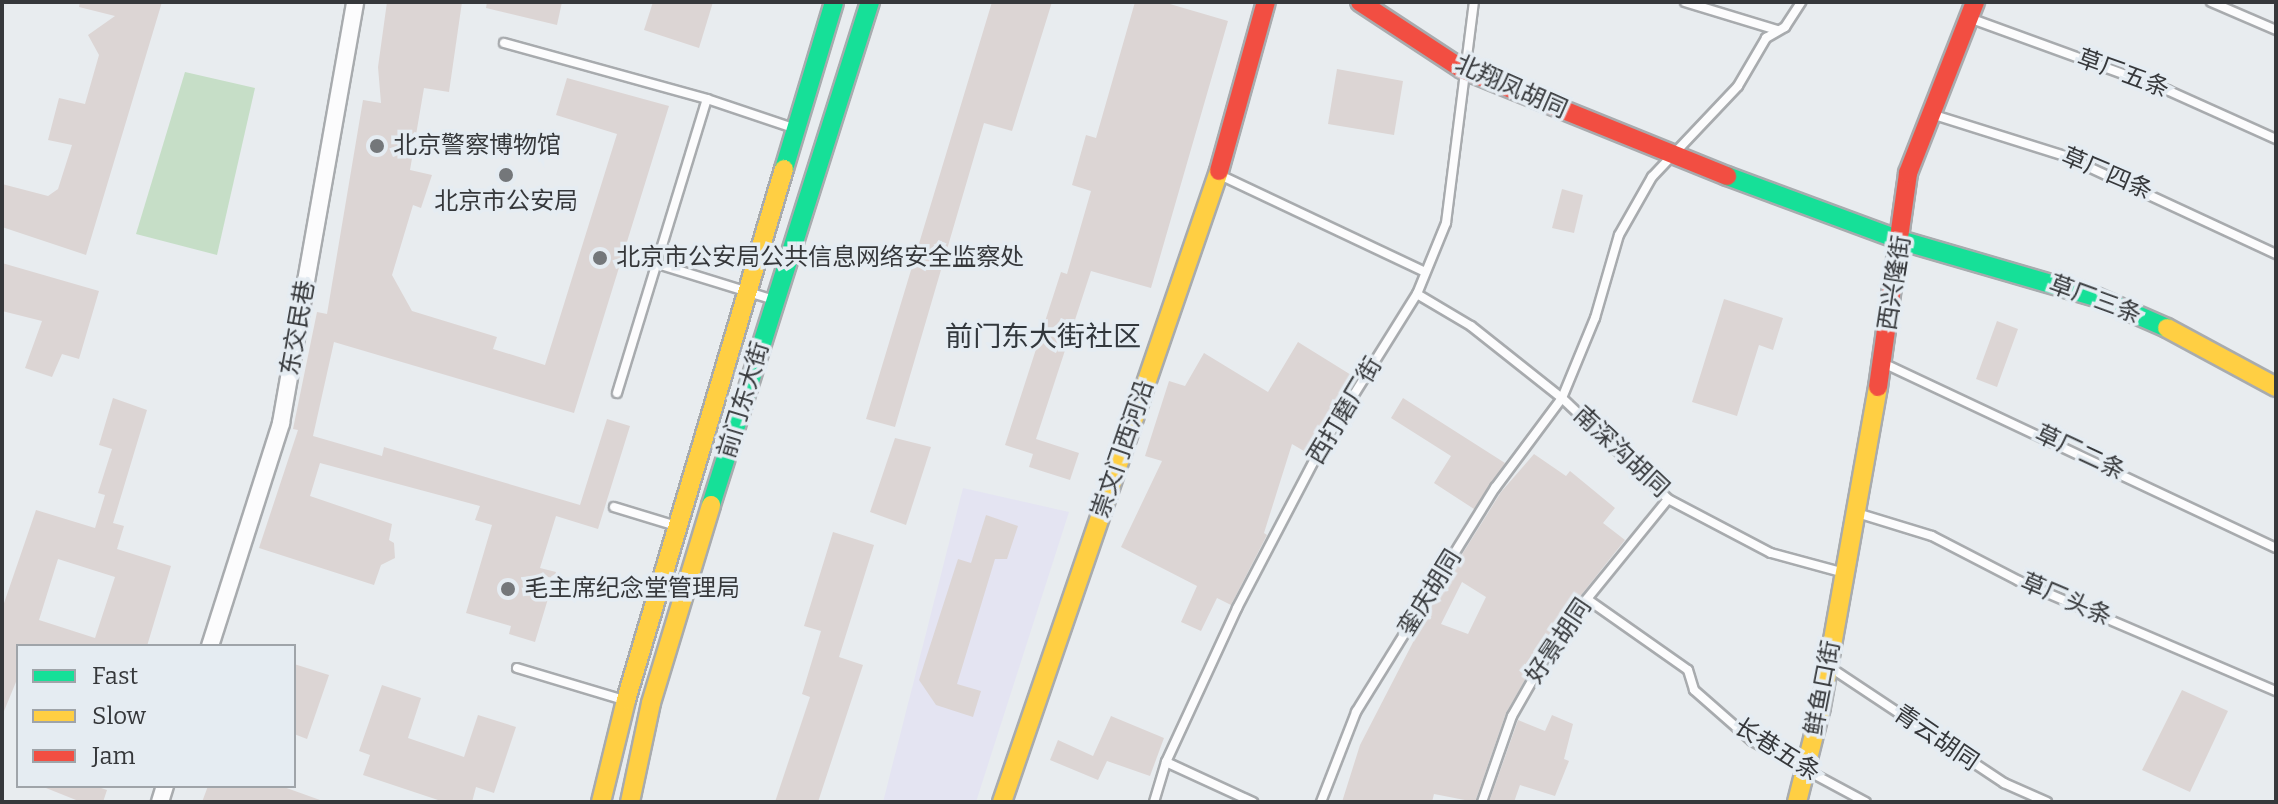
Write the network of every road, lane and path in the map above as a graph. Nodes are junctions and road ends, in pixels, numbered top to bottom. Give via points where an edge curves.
1 (355, 2) edge
2 (834, 2) edge
3 (870, 2) edge
4 (1266, 2) edge
5 (1360, 2) edge
6 (1474, 2) edge
7 (1685, 2) edge
8 (1801, 2) edge
9 (2211, 2) edge
10 (1971, 10) edge
11 (1777, 30) junction
12 (2276, 30) edge
13 (504, 43) dead end
14 (1462, 69) junction
15 (707, 99) junction
16 (1930, 114) junction
17 (795, 129) junction
18 (2276, 139) edge
19 (1671, 155) junction
20 (1218, 174) junction
21 (1903, 241) junction
22 (2276, 254) edge
23 (658, 264) junction
24 (1425, 272) junction
25 (746, 291) junction
26 (1417, 294) junction
27 (775, 300) junction
28 (1882, 363) junction
29 (2276, 387) edge
30 (617, 393) dead end
31 (1562, 398) junction
32 (1668, 499) junction
33 (614, 507) dead end
34 (1856, 513) junction
35 (677, 526) junction
36 (2276, 548) edge
37 (1845, 573) junction
38 (1587, 599) junction
39 (211, 644) edge
40 (1828, 666) junction
41 (517, 668) dead end
42 (2276, 691) edge
43 (626, 700) junction
44 (1166, 762) junction
45 (1806, 770) junction
46 (601, 802) edge
47 (630, 802) edge
48 (1002, 802) edge
49 (1154, 802) edge
50 (1253, 802) edge
51 (1321, 802) edge
52 (1482, 802) edge
53 (1797, 802) edge
54 (1866, 802) edge
55 (2047, 802) edge

1 - 39 street, 东交民巷 via 281,423
2 - 17 street, 前门东大街
3 - 27 street, 前门东大街
4 - 20 street, 崇文门西河沿
5 - 14 street, 北翔凤胡同
6 - 14 lane, 西打磨厂街
7 - 11 lane
8 - 11 lane
9 - 12 lane
10 - 16 street, 西兴隆街
10 - 18 lane, 草厂五条
11 - 19 lane via 1766,38 1738,86
13 - 15 lane
14 - 19 street, 北翔凤胡同
14 - 24 lane, 西打磨厂街 via 1446,223
15 - 17 lane
15 - 23 lane
16 - 21 street, 西兴隆街 via 1908,173
16 - 22 lane, 草厂四条 via 2065,156
17 - 25 street, 前门东大街
19 - 21 street, 北翔凤胡同
19 - 31 lane via 1619,235 1595,318
20 - 24 lane
20 - 48 street, 崇文门西河沿
21 - 28 street, 西兴隆街
21 - 29 street, 草厂三条 via 2096,297 2181,334
23 - 25 lane
23 - 30 lane
24 - 26 lane, 西打磨厂街
25 - 27 lane
25 - 35 street, 前门东大街
26 - 31 lane, 南深沟胡同 via 1471,326
26 - 44 lane, 西打磨厂街 via 1320,449 1237,608
27 - 47 street, 前门东大街 via 651,703
28 - 34 street, 西兴隆街
28 - 36 lane, 草厂二条
31 - 32 lane, 南深沟胡同
31 - 51 lane, 銮庆胡同 via 1495,488 1356,712
32 - 37 lane, 南深沟胡同 via 1771,553
32 - 38 lane, 好景胡同
33 - 35 lane
34 - 37 street, 西兴隆街
34 - 42 lane, 草厂头条 via 1932,536 2019,581
35 - 43 street, 前门东大街
37 - 40 street, 鲜鱼口街
38 - 45 lane, 长巷五条 via 1688,670 1694,690 1752,741
38 - 52 lane, 好景胡同 via 1560,632 1512,716
40 - 45 street, 鲜鱼口街
40 - 55 lane, 青云胡同 via 2004,783
41 - 43 lane
43 - 46 street, 前门东大街
44 - 49 lane, 西打磨厂街
44 - 50 lane
45 - 53 street, 鲜鱼口街
45 - 54 lane, 长巷五条

